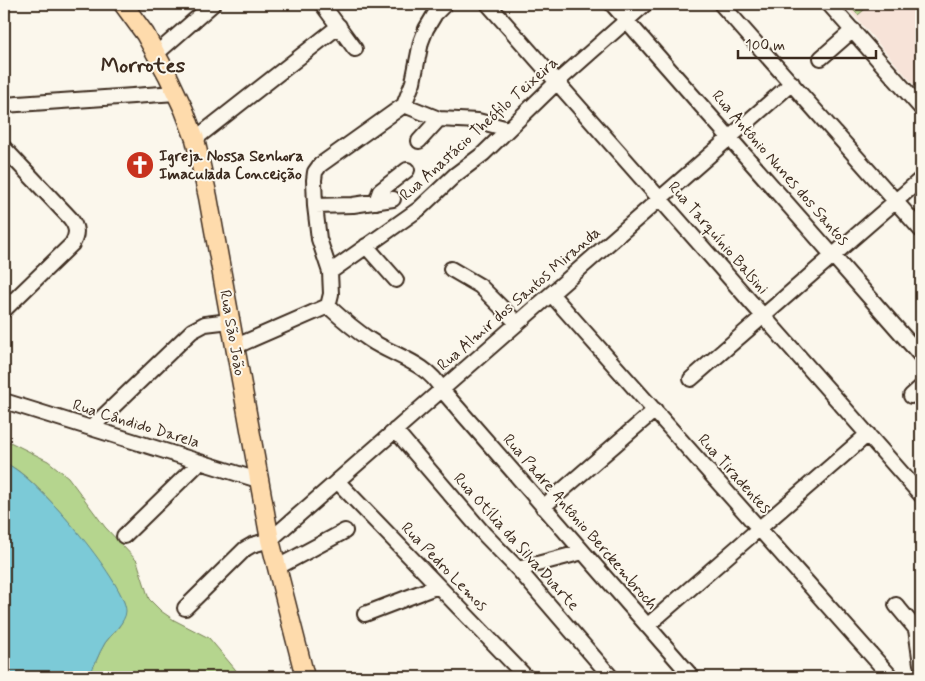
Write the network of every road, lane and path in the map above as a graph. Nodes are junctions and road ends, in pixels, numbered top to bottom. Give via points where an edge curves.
1 (123, 4) edge
2 (213, 4) edge
3 (322, 4) edge
4 (445, 4) edge
5 (488, 4) edge
6 (612, 4) edge
7 (645, 4) edge
8 (722, 4) edge
9 (829, 4) edge
10 (627, 20) junction
11 (339, 26) junction
12 (853, 30) junction
13 (355, 49) dead end
14 (156, 54) junction
15 (821, 58) dead end
16 (557, 82) junction
17 (792, 83) junction
18 (176, 93) junction
19 (4, 105) edge
20 (404, 105) junction
21 (921, 108) edge
22 (439, 119) junction
23 (508, 129) junction
24 (730, 138) junction
25 (195, 139) junction
26 (425, 141) dead end
27 (4, 148) edge
28 (407, 170) dead end
29 (921, 179) edge
30 (393, 199) dead end
31 (660, 199) junction
32 (896, 201) junction
33 (376, 202) junction
34 (315, 206) junction
35 (921, 230) edge
36 (366, 246) junction
37 (833, 255) junction
38 (451, 269) dead end
39 (330, 272) junction
40 (396, 280) dead end
41 (551, 294) junction
42 (328, 306) junction
43 (4, 310) edge
44 (763, 316) junction
45 (230, 321) junction
46 (518, 323) junction
47 (234, 347) junction
48 (921, 356) edge
49 (691, 379) dead end
50 (442, 390) junction
51 (4, 401) edge
52 (655, 410) junction
53 (91, 428) junction
54 (396, 430) junction
55 (868, 434) junction
56 (200, 462) junction
57 (258, 480) junction
58 (337, 481) junction
59 (921, 495) edge
60 (544, 506) junction
61 (760, 528) junction
62 (345, 531) dead end
63 (124, 536) dead end
64 (270, 540) junction
65 (583, 552) junction
66 (276, 568) junction
67 (518, 569) junction
68 (438, 586) junction
69 (896, 605) dead end
70 (185, 608) dead end
71 (365, 614) dead end
72 (647, 626) junction
73 (921, 664) edge
74 (305, 677) edge
75 (526, 677) edge
76 (611, 677) edge
77 (692, 677) edge
78 (891, 677) edge

1 - 14 main road, Rua São João
2 - 14 street
3 - 11 street
4 - 20 street via 426,29
5 - 16 street, Rua Tarquínio Balsini
6 - 10 street, Rua Antônio Nunes dos Santos
7 - 10 street, Rua Anastácio Theófilo Teixeira
8 - 17 street
9 - 12 street
10 - 16 street, Rua Anastácio Theófilo Teixeira
10 - 24 street, Rua Antônio Nunes dos Santos
11 - 13 street
11 - 25 street
12 - 15 street
12 - 21 street
14 - 18 main road, Rua São João
16 - 23 street, Rua Anastácio Theófilo Teixeira
16 - 31 street, Rua Tarquínio Balsini
17 - 24 street, Rua Almir dos Santos Miranda
17 - 32 street
18 - 19 street
18 - 25 main road, Rua São João
20 - 22 street
20 - 34 street via 320,165 315,172
22 - 23 street via 478,121
22 - 26 street
23 - 36 street, Rua Anastácio Theófilo Teixeira via 419,209
24 - 31 street, Rua Almir dos Santos Miranda
24 - 37 street, Rua Antônio Nunes dos Santos
25 - 45 main road, Rua São João
27 - 43 street via 70,218 76,229 72,244
28 - 33 street via 380,191
29 - 32 street
30 - 33 street
31 - 41 street, Rua Almir dos Santos Miranda
31 - 44 street, Rua Tarquínio Balsini
32 - 35 street
32 - 37 street
33 - 34 street
34 - 39 street
36 - 39 street, Rua Anastácio Theófilo Teixeira
36 - 40 street
37 - 44 street
37 - 48 street, Rua Antônio Nunes dos Santos
38 - 46 street via 480,286
39 - 42 street
41 - 46 street, Rua Almir dos Santos Miranda
41 - 52 street, Rua Tiradentes
42 - 47 street
42 - 50 street, Rua Padre Antônio Berckembroch via 370,340 431,374
44 - 49 street
44 - 55 street, Rua Tarquínio Balsini
45 - 47 main road, Rua São João
45 - 53 street via 205,324 192,331
46 - 50 street, Rua Almir dos Santos Miranda
47 - 57 main road, Rua São João
50 - 54 street, Rua Almir dos Santos Miranda
50 - 60 street, Rua Padre Antônio Berckembroch
51 - 53 street, Rua Cândido Darela
52 - 60 street
52 - 61 street, Rua Tiradentes
53 - 56 street, Rua Cândido Darela
54 - 58 street, Rua Almir dos Santos Miranda
54 - 67 street, Rua Otília da Silva Duarte
55 - 59 street, Rua Tarquínio Balsini
55 - 61 street
56 - 57 street, Rua Cândido Darela
56 - 63 street
57 - 64 main road, Rua São João
58 - 64 street, Rua Almir dos Santos Miranda
58 - 68 street, Rua Pedro Lemos
60 - 65 street, Rua Padre Antônio Berckembroch
61 - 72 street
61 - 78 street, Rua Tiradentes
62 - 66 street
64 - 66 main road, Rua São João
64 - 70 street via 245,549
65 - 67 street
65 - 72 street, Rua Padre Antônio Berckembroch
66 - 74 main road, Rua São João
67 - 76 street, Rua Otília da Silva Duarte
68 - 71 street
68 - 75 street, Rua Pedro Lemos
69 - 73 street via 916,629
72 - 77 street, Rua Padre Antônio Berckembroch

